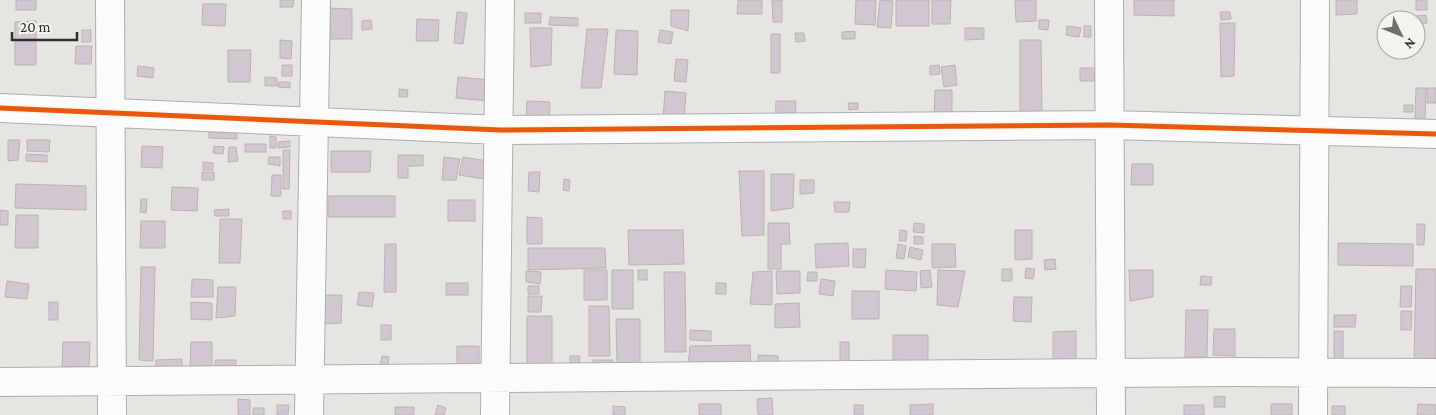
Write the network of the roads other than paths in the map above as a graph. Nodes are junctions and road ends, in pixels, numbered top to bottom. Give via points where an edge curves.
1 (110, 0) edge
2 (316, 0) edge
3 (500, 0) edge
4 (1109, 0) edge
5 (1315, 0) edge
6 (0, 108) edge
7 (111, 112) junction
8 (312, 122) junction
9 (1110, 125) junction
10 (500, 130) junction
11 (1315, 130) junction
12 (1436, 134) edge
13 (1111, 373) junction
14 (1313, 373) junction
15 (1436, 373) edge
16 (495, 378) junction
17 (310, 380) junction
18 (112, 381) junction
19 (0, 382) edge
20 (112, 415) edge
21 (309, 415) edge
22 (495, 415) edge
23 (1111, 415) edge
24 (1313, 415) edge

1 - 7 street
2 - 8 street
3 - 10 street
4 - 9 street
5 - 11 street
6 - 7 street
7 - 8 street
7 - 18 street
8 - 10 street
8 - 17 street
9 - 10 street
9 - 11 street
9 - 13 street
10 - 16 street
11 - 12 street
11 - 14 street
13 - 14 street
13 - 16 street
13 - 23 street
14 - 15 street
14 - 24 street
16 - 17 street
16 - 22 street
17 - 18 street
17 - 21 street
18 - 19 street
18 - 20 street

